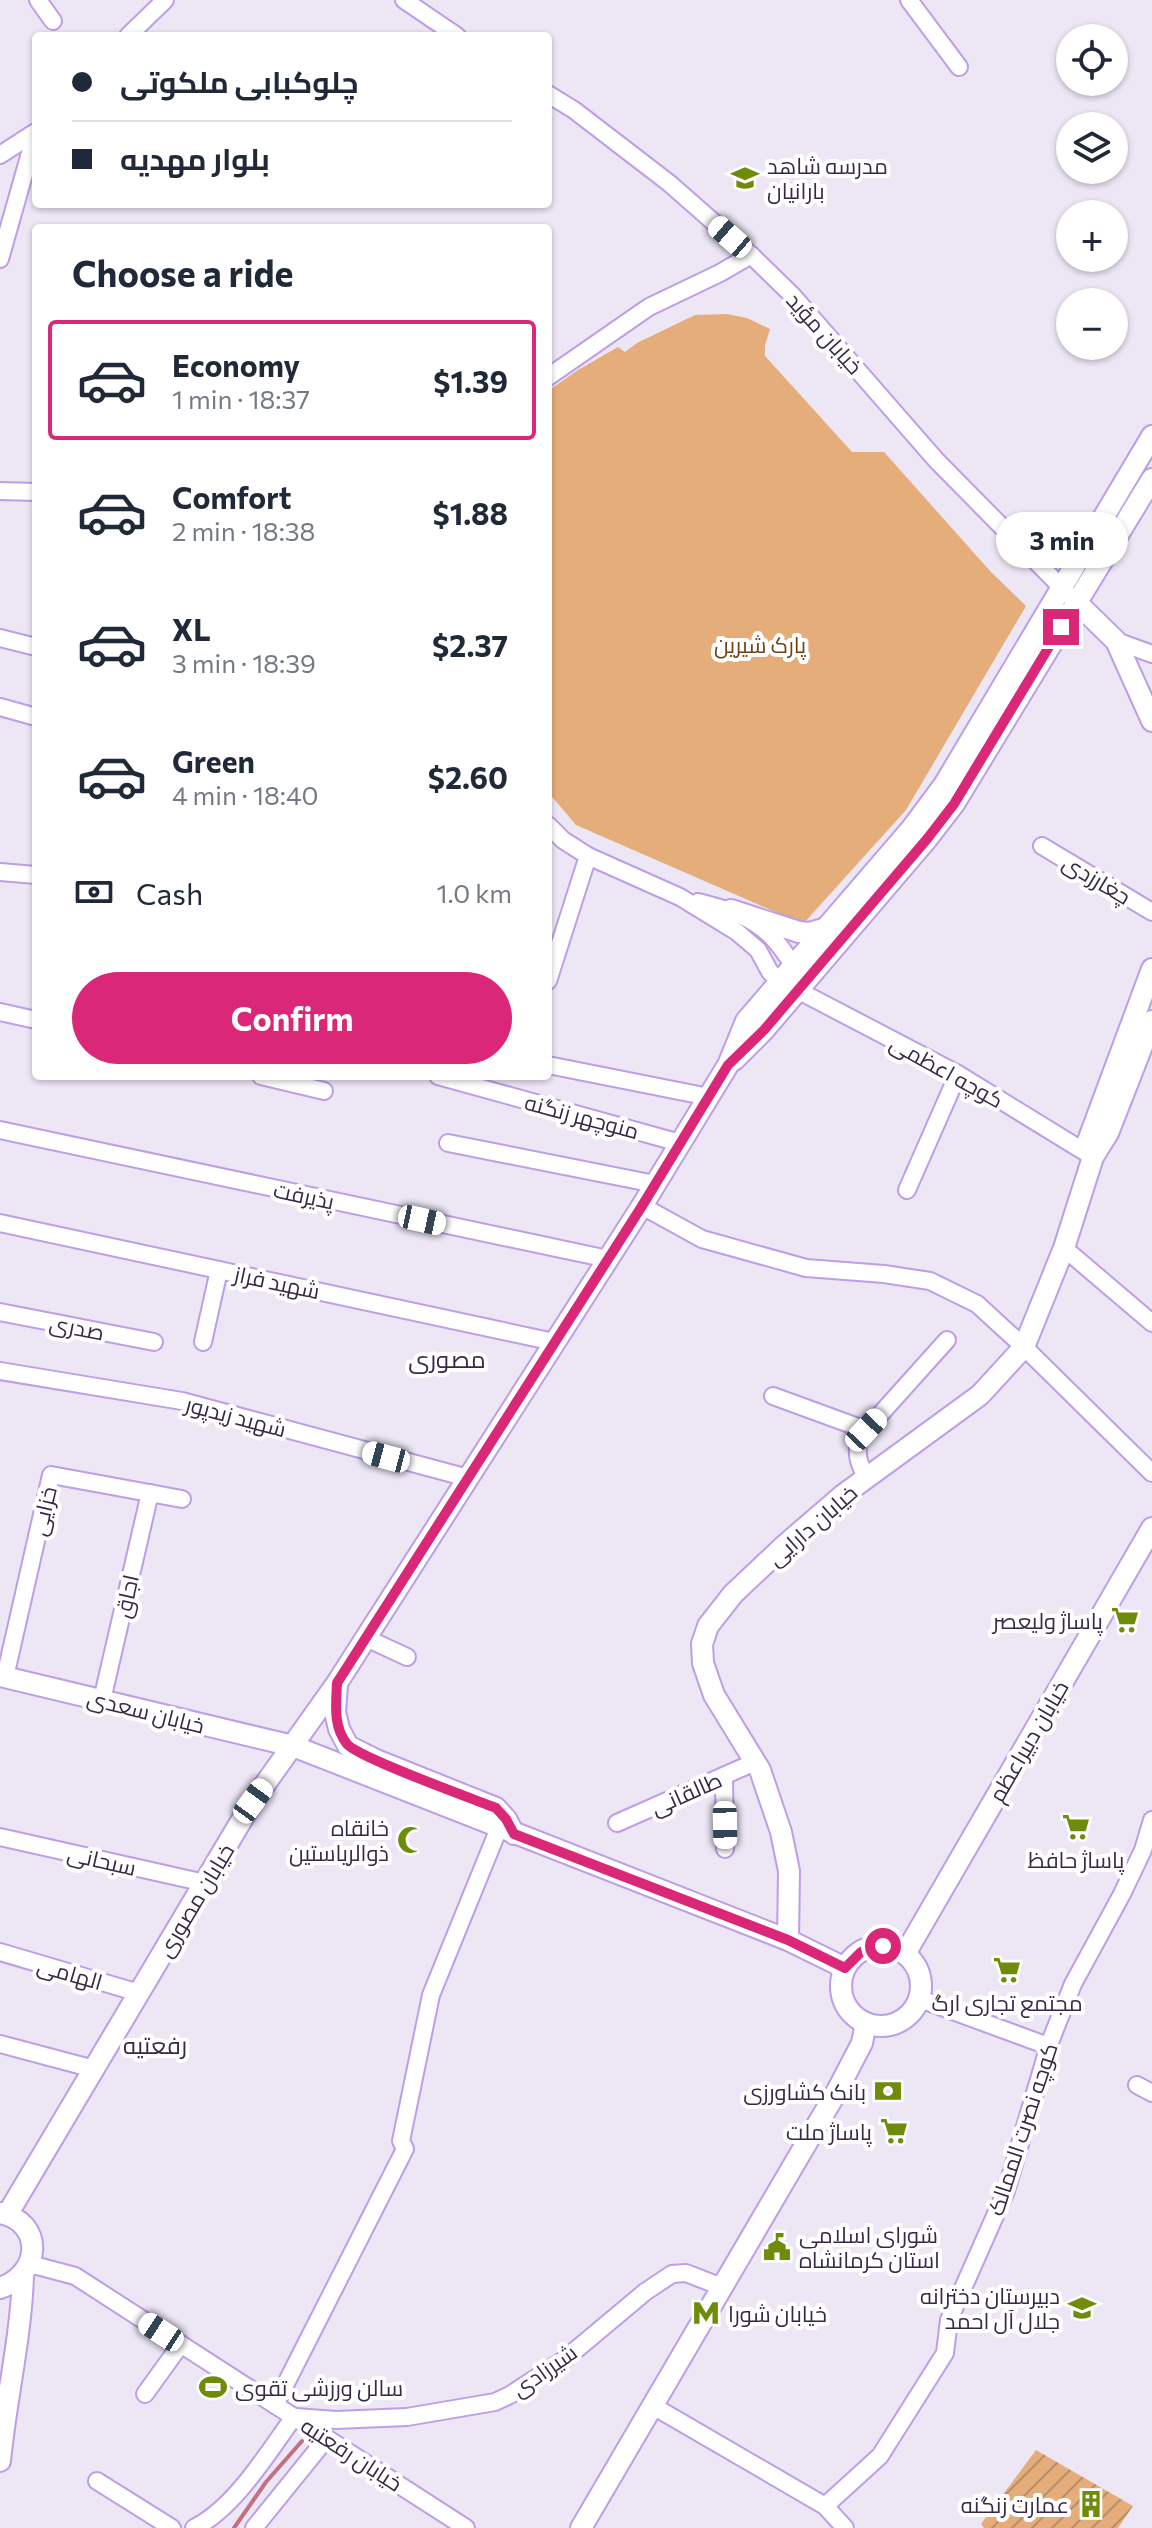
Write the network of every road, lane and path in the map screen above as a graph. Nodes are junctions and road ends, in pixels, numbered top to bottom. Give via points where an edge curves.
1 (38, 0) edge
2 (404, 0) edge
3 (909, 0) edge
4 (155, 3) edge
5 (53, 21) dead end
6 (131, 32) edge
7 (451, 32) edge
8 (959, 67) dead end
9 (552, 97) edge
10 (32, 134) edge
11 (32, 143) edge
12 (0, 155) edge
13 (751, 255) junction
14 (0, 259) edge
15 (552, 374) edge
16 (1152, 436) edge
17 (1152, 479) edge
18 (0, 491) edge
19 (32, 492) edge
20 (1089, 539) junction
21 (1018, 542) junction
22 (1076, 598) junction
23 (0, 638) edge
24 (1116, 641) junction
25 (32, 646) edge
26 (1152, 654) edge
27 (0, 707) edge
28 (32, 716) edge
29 (1152, 721) edge
30 (552, 829) edge
31 (920, 834) junction
32 (1042, 846) dead end
33 (588, 856) junction
34 (0, 872) edge
35 (32, 875) edge
36 (680, 897) junction
37 (731, 910) junction
38 (1152, 912) edge
39 (823, 929) junction
40 (552, 968) edge
41 (1152, 969) edge
42 (795, 978) junction
43 (0, 1012) edge
44 (32, 1015) edge
45 (1152, 1021) edge
46 (552, 1066) edge
47 (958, 1074) junction
48 (299, 1080) edge
49 (452, 1080) edge
50 (324, 1091) dead end
51 (709, 1097) junction
52 (0, 1130) edge
53 (448, 1143) dead end
54 (680, 1143) junction
55 (1093, 1157) junction
56 (655, 1184) junction
57 (907, 1190) dead end
58 (642, 1206) junction
59 (0, 1223) edge
60 (1064, 1248) junction
61 (608, 1259) junction
62 (219, 1270) junction
63 (0, 1312) edge
64 (1152, 1323) edge
65 (947, 1340) dead end
66 (154, 1342) dead end
67 (203, 1342) dead end
68 (554, 1342) junction
69 (1024, 1347) junction
70 (0, 1371) edge
71 (773, 1396) dead end
72 (866, 1430) junction
73 (1152, 1473) edge
74 (867, 1477) junction
75 (468, 1478) junction
76 (150, 1493) junction
77 (182, 1499) dead end
78 (1152, 1528) edge
79 (366, 1638) junction
80 (407, 1657) dead end
81 (2, 1677) edge
82 (337, 1683) junction
83 (102, 1700) junction
84 (293, 1746) junction
85 (755, 1762) junction
86 (724, 1776) junction
87 (1152, 1820) edge
88 (617, 1823) dead end
89 (507, 1831) junction
90 (0, 1837) edge
91 (725, 1849) dead end
92 (205, 1883) junction
93 (788, 1940) junction
94 (0, 1952) edge
95 (905, 1954) junction
96 (845, 1968) junction
97 (139, 1993) junction
98 (920, 1999) junction
99 (871, 2024) junction
100 (0, 2044) edge
101 (1048, 2046) junction
102 (94, 2069) junction
103 (4, 2214) edge
104 (26, 2270) junction
105 (722, 2287) junction
106 (0, 2288) edge
107 (181, 2344) junction
108 (145, 2394) dead end
109 (275, 2405) junction
110 (656, 2409) junction
111 (294, 2417) junction
112 (326, 2439) junction
113 (0, 2461) edge
114 (97, 2481) dead end
115 (825, 2506) junction
116 (172, 2528) edge
117 (194, 2528) edge
118 (254, 2528) edge
119 (466, 2528) edge
120 (581, 2528) edge
121 (588, 2528) edge
122 (845, 2528) edge

1 - 5 street
2 - 7 street
3 - 8 street
4 - 6 street
9 - 13 street, خیابان مؤید via 669,183
10 - 12 street
11 - 14 street
13 - 15 street via 649,307
13 - 21 street, خیابان مؤید via 936,460
16 - 20 main road
17 - 22 main road
18 - 19 street
20 - 21 main road via 1053,556
20 - 22 main road
21 - 22 street, خیابان مؤید
22 - 24 main road
22 - 31 main road via 954,804
23 - 25 street
24 - 26 street
24 - 29 main road
27 - 28 street
30 - 33 street
31 - 39 main road
31 - 42 main road
32 - 38 street, چغارزدی
33 - 36 street
33 - 40 street
34 - 35 street
36 - 37 street
36 - 42 street via 748,940 770,972
37 - 39 main road via 799,932
37 - 42 street via 765,930
39 - 42 main road
41 - 55 main road, خیابان دارایی via 1088,1141
42 - 47 street, کوچه اعظمی
42 - 51 main road, خیابان مصوری via 764,1030 728,1065
43 - 44 street
45 - 55 main road, خیابان دارایی via 1108,1133
46 - 51 street
47 - 55 street, کوچه اعظمی
47 - 57 street
48 - 50 street
49 - 54 street, منوچهر زنگنه
51 - 54 main road, خیابان مصوری
52 - 61 street, پذیرفت
53 - 56 street
54 - 56 main road, خیابان مصوری
55 - 60 main road, خیابان دارایی
56 - 58 main road, خیابان مصوری
58 - 61 main road, خیابان مصوری
58 - 69 street via 702,1239 806,1268 930,1281 977,1304
59 - 62 street, شهید فراز
60 - 64 street
60 - 69 main road, خیابان دارایی
61 - 68 main road, خیابان مصوری
62 - 67 street
62 - 68 street, شهید فراز
63 - 66 street, صدری
65 - 72 street
68 - 75 main road, خیابان مصوری
69 - 73 street
69 - 74 main road, خیابان دارایی via 980,1395
70 - 75 street, شهید زیدپور via 182,1401
71 - 72 street
72 - 74 street via 856,1452
74 - 85 main road, خیابان دارایی via 785,1545 708,1626 703,1663 714,1695
75 - 79 main road, خیابان مصوری
76 - 77 street, خزایی
76 - 81 street, خزایی via 51,1475
76 - 83 street, اجاق
78 - 95 main road, خیابان دبیراعظم
79 - 80 street
79 - 82 main road, خیابان مصوری
81 - 83 main road, خیابان سعدی
82 - 84 main road, خیابان مصوری
82 - 89 main road via 335,1712 348,1746 496,1808 506,1819
83 - 84 main road, خیابان سعدی
84 - 89 main road, خیابان سعدی
84 - 92 main road, خیابان مصوری
85 - 86 street, طالقانی
85 - 93 main road, خیابان دارایی via 771,1796 786,1858
86 - 88 street, طالقانی
86 - 91 street
87 - 101 street, کوچه نصرت الممالک via 1143,1850 1073,1984
89 - 93 main road, خیابان سعدی
89 - 109 street via 431,1995 401,2141 405,2149
90 - 92 street, سبحانی
92 - 97 main road, خیابان مصوری
93 - 96 main road, خیابان سعدی
94 - 97 street, الهامی
95 - 96 main road via 872,1947
95 - 98 main road via 920,1974
96 - 99 main road via 846,2006
97 - 102 main road, خیابان مصوری
98 - 99 main road via 898,2023
98 - 101 street
99 - 105 main road
99 - 110 main road via 825,2126
100 - 102 street
101 - 115 street, کوچه نصرت الممالک via 1006,2191 949,2320 945,2353 880,2456
102 - 103 main road, خیابان مصوری
103 - 104 main road via 29,2235
104 - 106 main road
104 - 107 street, خیابان رفعتیه via 75,2276
104 - 113 main road
105 - 110 main road
105 - 111 street, شیرزادی via 686,2273 672,2274 565,2359 495,2402 407,2417
107 - 108 street
107 - 109 street, خیابان رفعتیه
109 - 111 street, خیابان رفعتیه
110 - 115 street
110 - 120 main road
110 - 121 main road
111 - 112 street, خیابان رفعتیه
111 - 117 street via 241,2488 208,2522
112 - 118 street
112 - 119 street, خیابان رفعتیه
114 - 116 street
115 - 122 street

